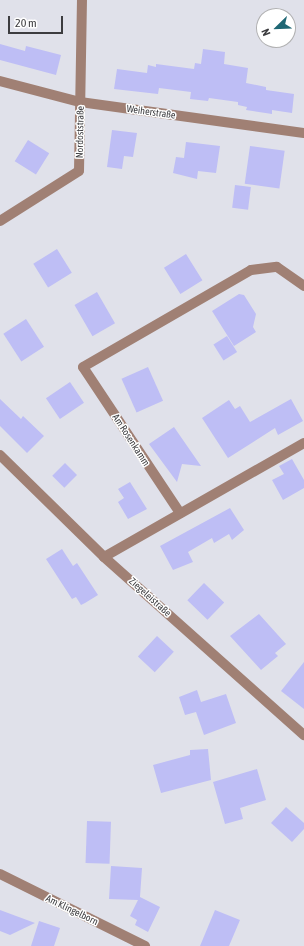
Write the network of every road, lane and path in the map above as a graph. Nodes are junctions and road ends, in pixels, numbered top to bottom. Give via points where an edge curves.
1 (82, 0) edge
2 (0, 81) edge
3 (80, 102) junction
4 (304, 133) edge
5 (0, 221) edge
6 (304, 286) edge
7 (304, 443) edge
8 (0, 455) edge
9 (180, 513) junction
10 (104, 557) junction
11 (304, 734) edge
12 (0, 874) edge
13 (145, 946) edge

1 - 3 street, Nordoststraße
2 - 3 street, Weiherstraße
3 - 4 street, Weiherstraße
3 - 5 street, Nordoststraße via 79,171
6 - 9 street, Am Rosenkamm via 277,267 251,270 83,367
7 - 9 street
8 - 10 street, Ziegeleistraße
9 - 10 street
10 - 11 street, Ziegeleistraße
12 - 13 street, Am Klingelborn

